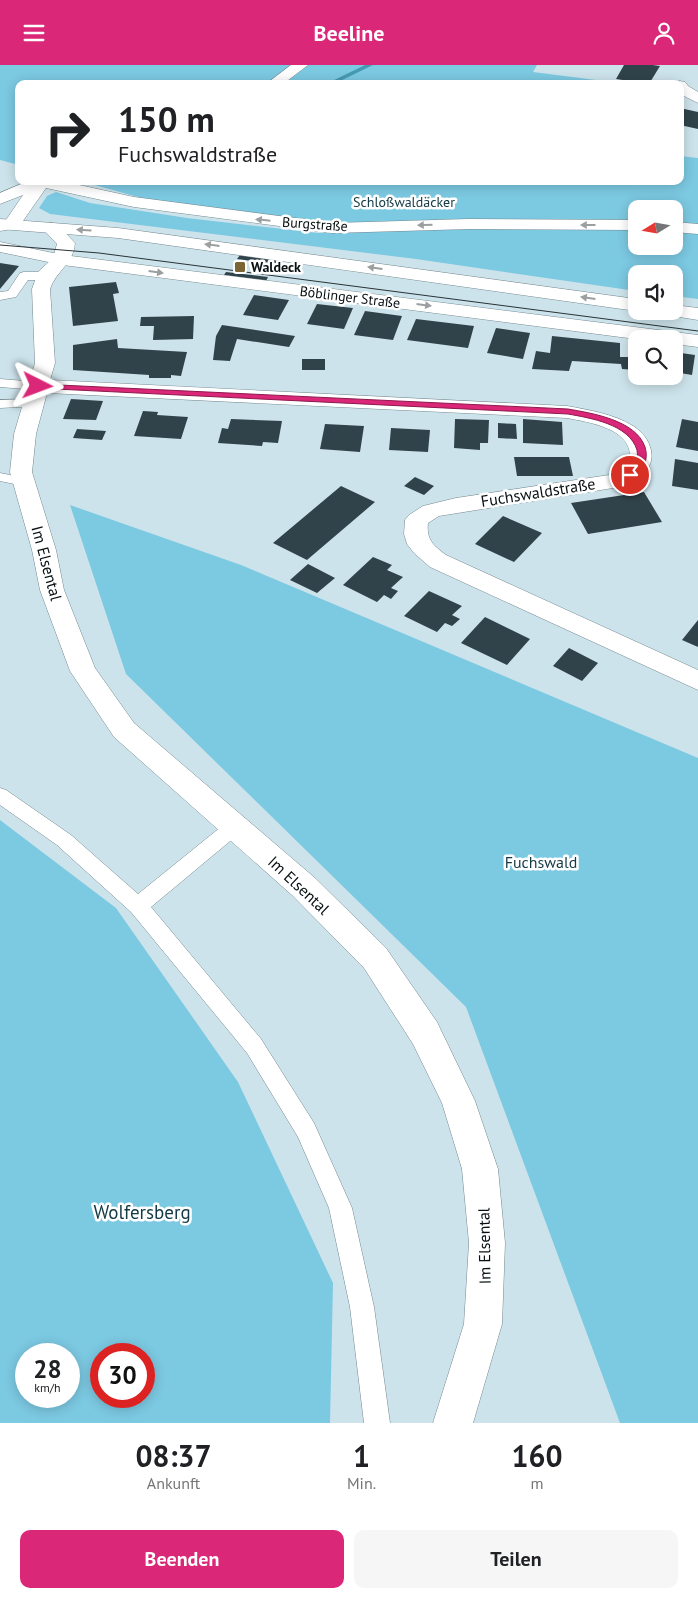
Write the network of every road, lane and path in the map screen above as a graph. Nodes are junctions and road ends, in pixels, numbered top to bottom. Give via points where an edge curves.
1 (301, 65) edge
2 (279, 80) edge
3 (684, 90) edge
4 (698, 98) edge
5 (33, 185) edge
6 (39, 185) edge
7 (60, 185) edge
8 (0, 199) edge
9 (4, 225) edge
10 (628, 225) edge
11 (51, 228) junction
12 (683, 228) edge
13 (698, 229) edge
14 (2, 248) edge
15 (63, 260) junction
16 (39, 269) junction
17 (0, 296) edge
18 (628, 304) edge
19 (683, 312) edge
20 (698, 314) edge
21 (698, 341) edge
22 (0, 383) edge
23 (36, 395) junction
24 (0, 404) edge
25 (0, 477) edge
26 (24, 482) junction
27 (698, 681) edge
28 (0, 795) edge
29 (234, 827) junction
30 (138, 906) junction
31 (377, 1423) edge
32 (454, 1423) edge

1 - 2 street
3 - 4 street
5 - 8 street
6 - 9 street
10 -> 7 street, Burgstraße via 468,224 333,228 134,202
9 - 11 street, Böblinger Straße
11 - 15 street via 66,243
18 -> 11 street, Böblinger Straße via 295,256 118,233
12 - 13 street
14 - 15 street, Böblinger Straße
14 - 16 street, Böblinger Straße via 25,256
15 - 16 street
15 -> 21 street, Böblinger Straße
16 - 17 lane via 24,276 12,294
16 - 23 street via 45,363
19 - 20 street
22 - 23 lane
23 - 24 lane
23 - 26 street, Im Elsental via 22,451
23 - 27 street, Fuchswaldstraße via 568,412 612,423 629,432 639,443 642,453 640,467 630,475 613,481 431,511 417,519 414,534 419,546 438,561
25 - 26 lane
26 - 29 street, Im Elsental via 52,590 83,671 124,731
28 - 30 lane via 64,840
29 - 30 lane
29 - 32 street, Im Elsental via 304,887 375,958 425,1033 458,1101 480,1169 487,1243 484,1324
30 - 31 lane via 254,1046 306,1129 340,1207 362,1307

